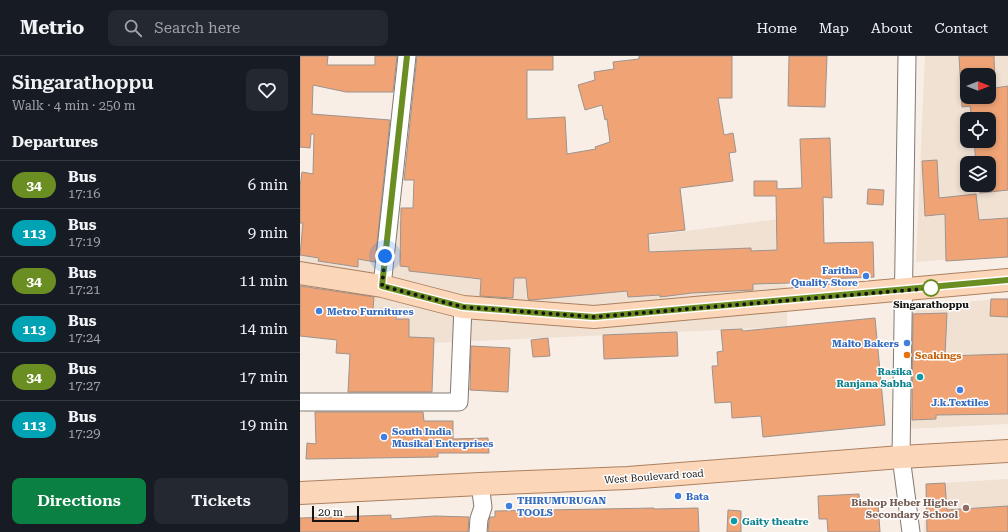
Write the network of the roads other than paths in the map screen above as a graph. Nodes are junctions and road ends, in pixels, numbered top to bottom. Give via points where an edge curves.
1 (407, 56) edge
2 (907, 56) edge
3 (300, 273) edge
4 (1008, 280) edge
5 (382, 286) junction
6 (903, 290) junction
7 (463, 307) junction
8 (300, 402) edge
9 (1008, 451) edge
10 (901, 457) junction
11 (480, 484) junction
12 (300, 493) edge
13 (478, 532) edge
14 (911, 532) edge

1 - 5 street
2 - 6 street
3 - 5 main road
4 - 6 main road
5 - 7 main road
6 - 7 main road via 594,317
6 - 10 street
7 - 8 street via 459,402
9 - 10 main road, West Boulevard road
10 - 11 main road, West Boulevard road via 628,478
10 - 14 street
11 - 12 main road, West Boulevard road
11 - 13 street via 483,507

